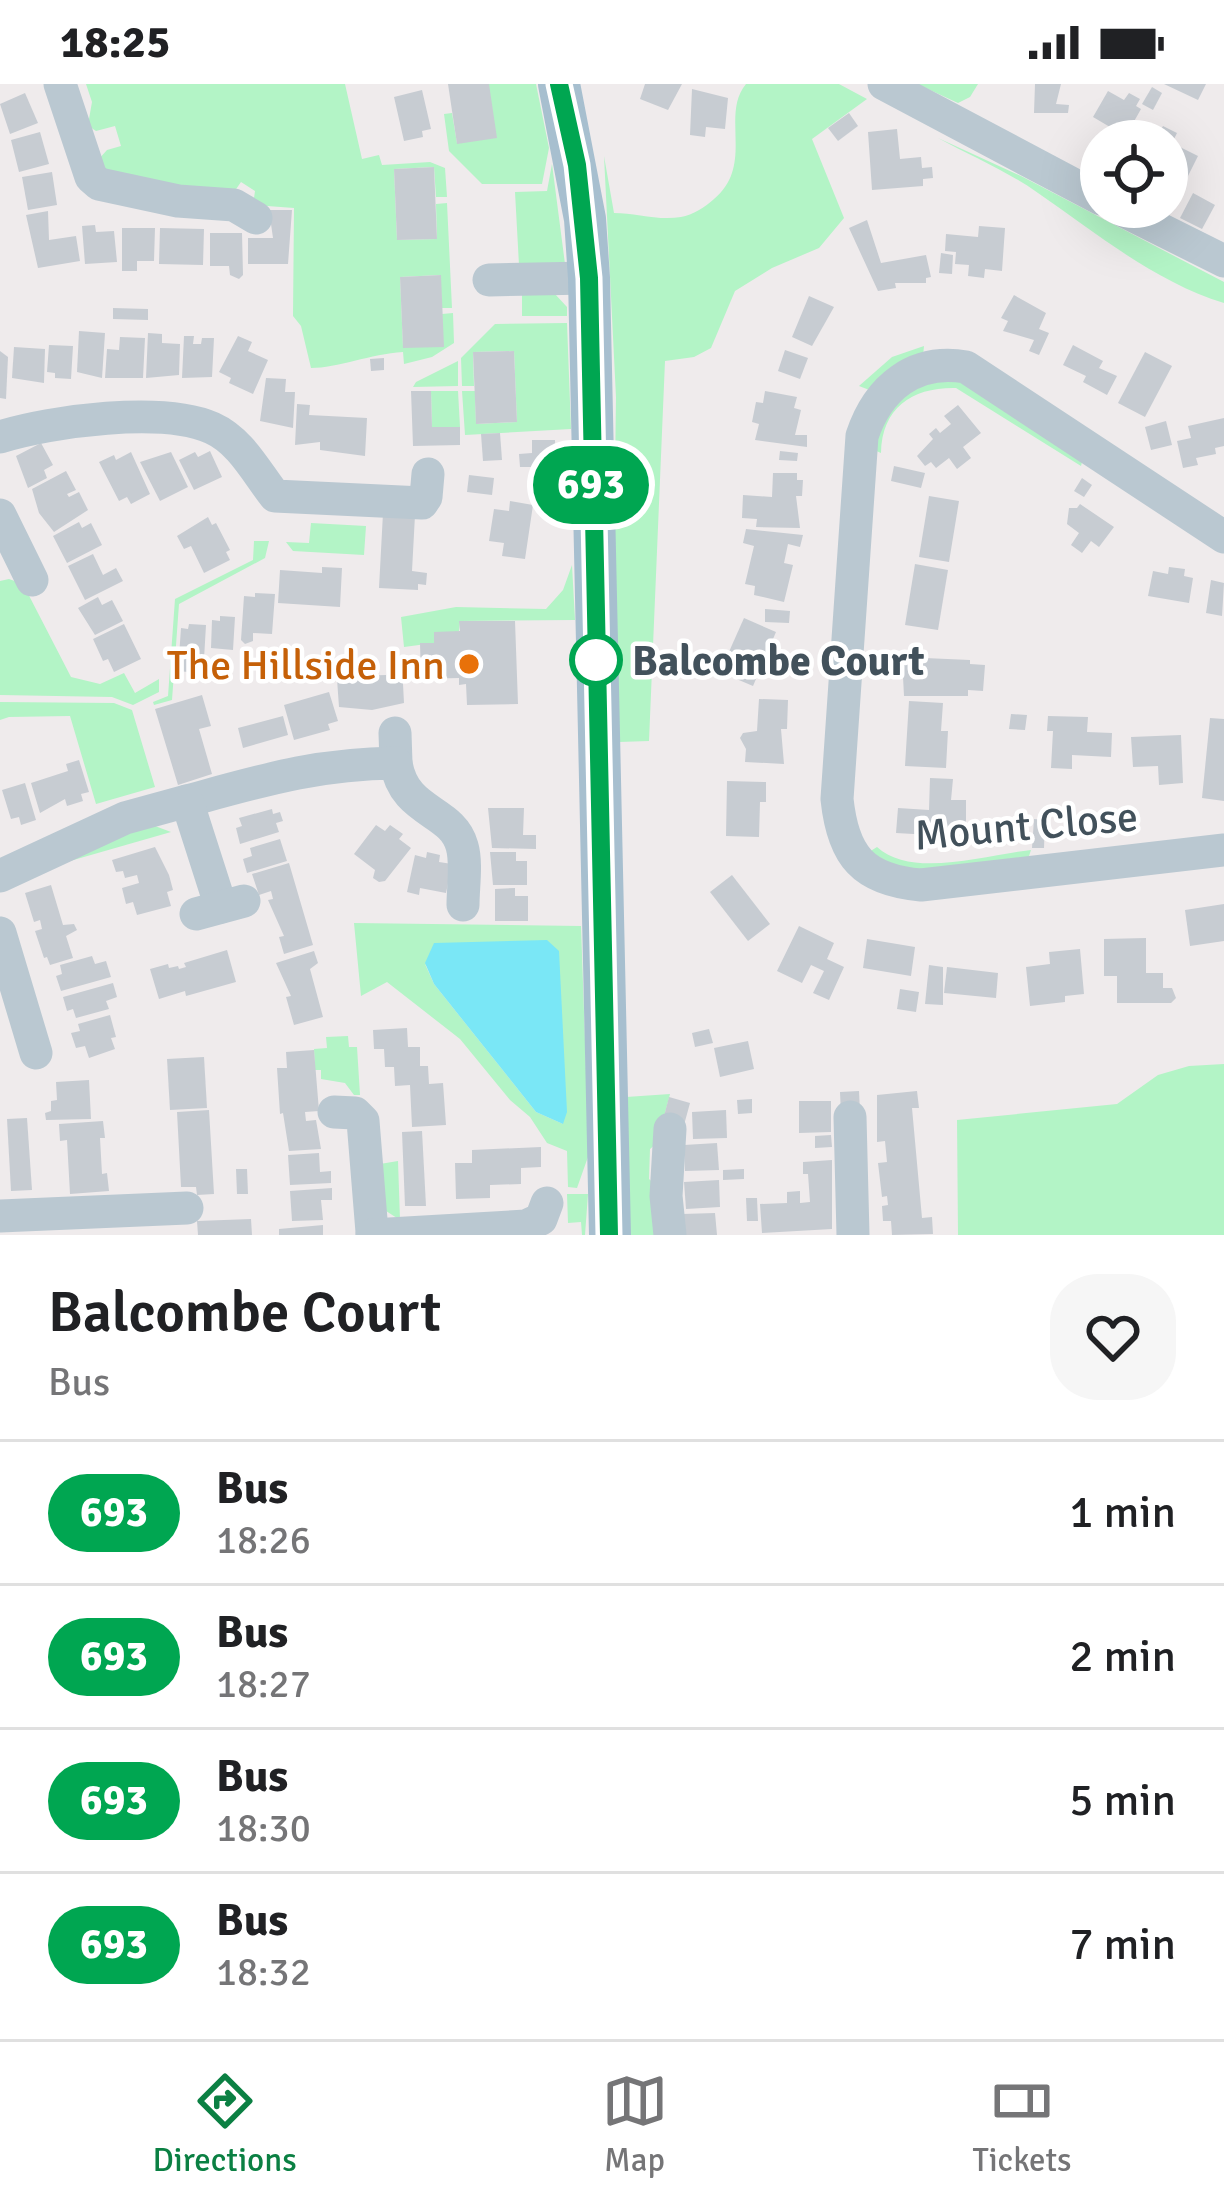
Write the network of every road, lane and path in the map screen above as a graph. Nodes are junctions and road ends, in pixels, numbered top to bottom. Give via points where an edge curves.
1 (61, 84) edge
2 (559, 84) edge
3 (884, 84) edge
4 (1080, 189) edge
5 (256, 218) dead end
6 (1158, 228) edge
7 (1224, 261) edge
8 (589, 278) junction
9 (489, 280) dead end
10 (0, 437) edge
11 (428, 474) dead end
12 (0, 515) edge
13 (1224, 537) edge
14 (32, 580) dead end
15 (187, 801) junction
16 (1224, 850) edge
17 (0, 876) edge
18 (463, 905) dead end
19 (220, 908) dead end
20 (0, 933) edge
21 (36, 1053) dead end
22 (334, 1112) dead end
23 (850, 1117) dead end
24 (670, 1129) dead end
25 (547, 1203) dead end
26 (187, 1208) dead end
27 (0, 1216) edge
28 (92, 1224) edge
29 (372, 1234) edge
30 (610, 1235) edge
31 (670, 1235) edge
32 (853, 1235) edge

1 - 5 street via 99,184 234,205
2 - 8 main road
3 - 4 street
6 - 7 street
8 - 9 street
8 - 30 main road
10 - 11 street via 66,421 184,420 229,439 275,496 422,503
12 - 14 street
13 - 16 street, Mount Close via 966,367 929,366 900,380 875,404 862,436 837,799 856,861 903,883
15 - 17 street via 125,818
15 - 18 street via 396,748 406,794 461,842
15 - 19 street
20 - 21 street
22 - 29 street via 363,1121
23 - 32 street
24 - 31 street
25 - 29 street via 541,1219 526,1226
26 - 28 street via 140,1193
27 - 28 street

